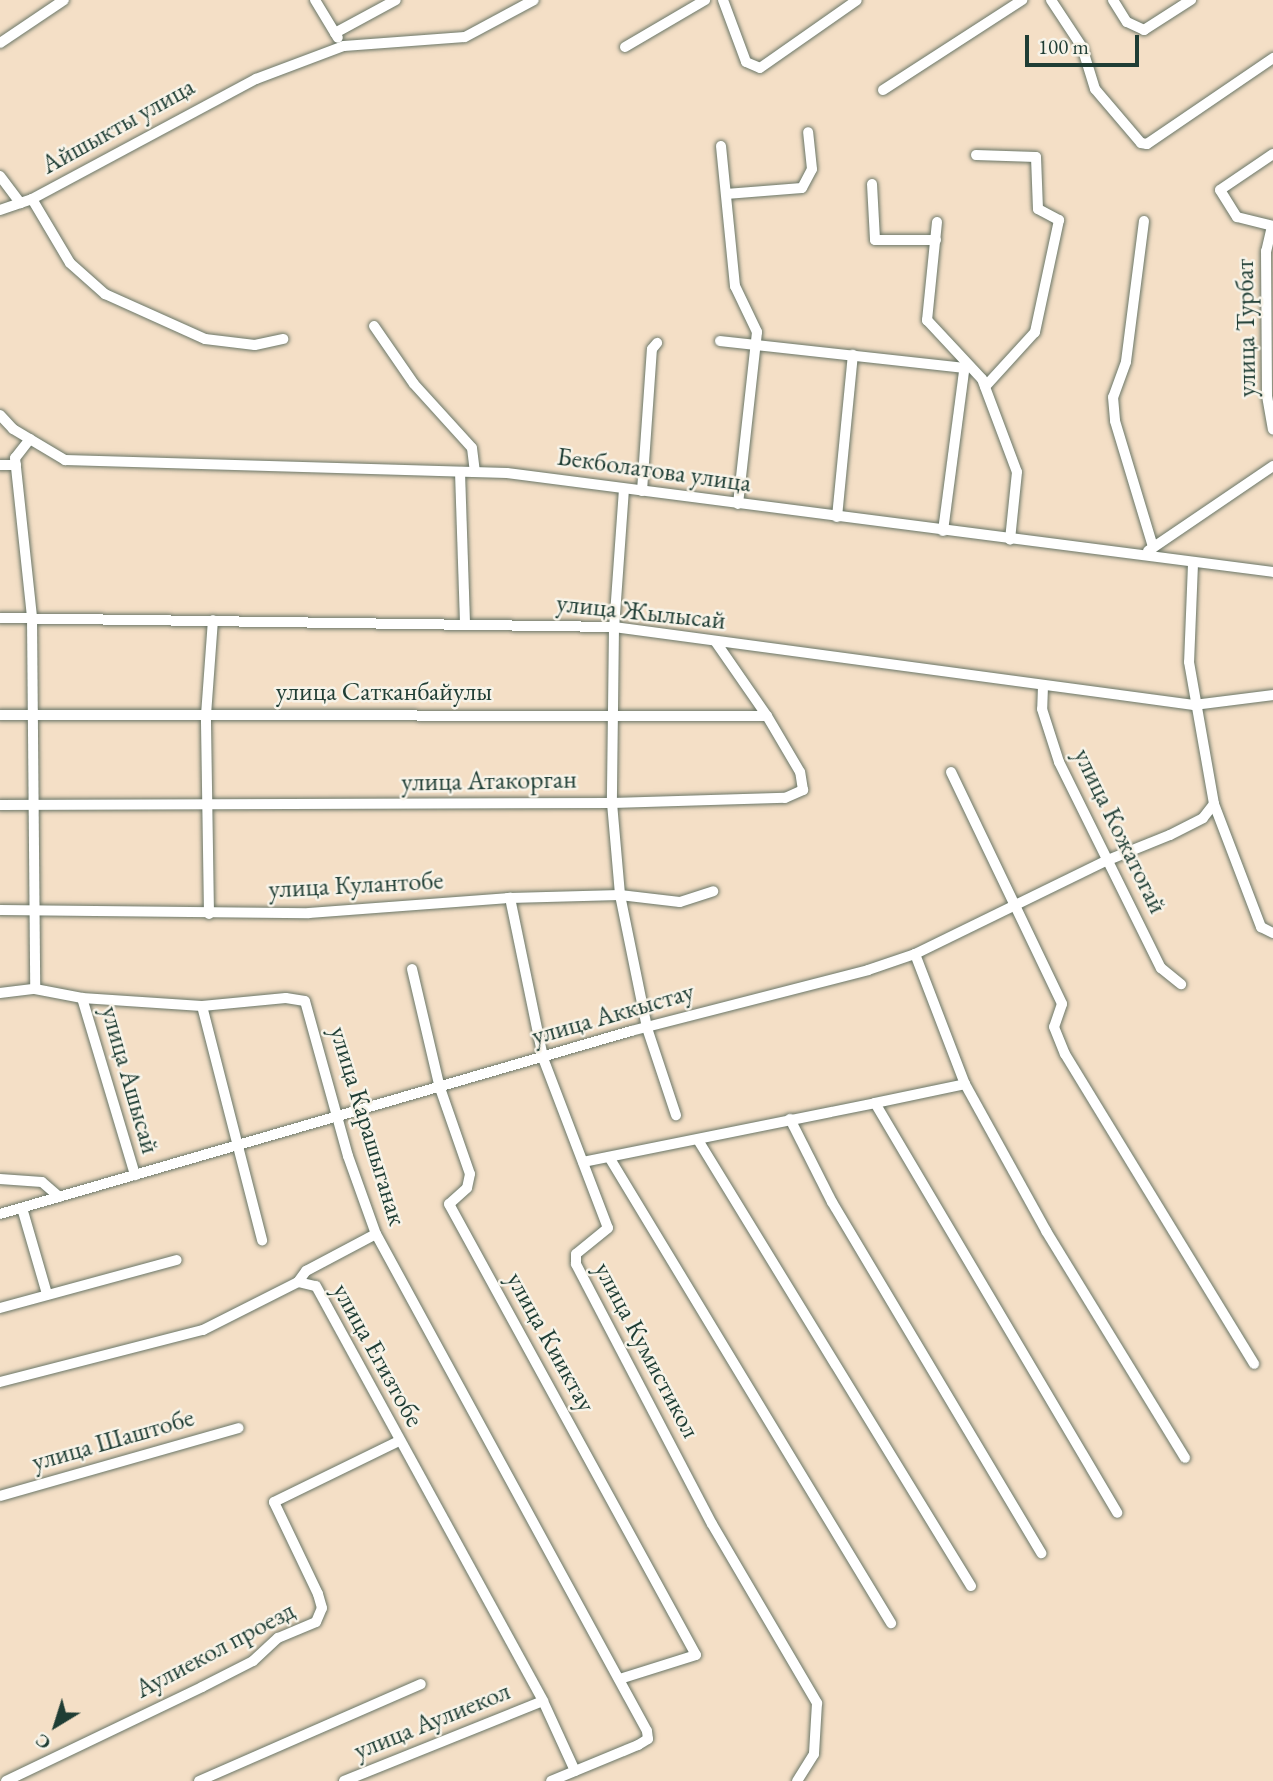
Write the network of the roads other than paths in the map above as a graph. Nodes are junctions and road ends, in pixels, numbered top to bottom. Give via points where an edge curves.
1 (64, 0) edge
2 (315, 0) edge
3 (396, 0) edge
4 (534, 0) edge
5 (705, 0) edge
6 (723, 0) edge
7 (857, 0) edge
8 (1022, 0) edge
9 (1051, 0) edge
10 (1113, 0) edge
11 (1191, 0) edge
12 (840, 3) edge
13 (335, 33) junction
14 (0, 43) edge
15 (344, 46) junction
16 (625, 47) dead end
17 (1273, 58) edge
18 (883, 90) dead end
19 (808, 132) dead end
20 (721, 146) dead end
21 (1273, 154) edge
22 (976, 155) dead end
23 (0, 176) edge
24 (872, 184) dead end
25 (726, 194) junction
26 (32, 199) junction
27 (20, 203) junction
28 (0, 210) edge
29 (1144, 221) dead end
30 (937, 222) dead end
31 (1272, 226) edge
32 (936, 240) junction
33 (374, 326) dead end
34 (284, 339) dead end
35 (720, 341) dead end
36 (657, 343) dead end
37 (756, 343) junction
38 (853, 355) junction
39 (965, 364) junction
40 (985, 387) junction
41 (0, 415) edge
42 (1273, 429) edge
43 (30, 439) junction
44 (0, 465) edge
45 (16, 465) junction
46 (1270, 471) edge
47 (460, 472) junction
48 (475, 472) junction
49 (624, 489) junction
50 (642, 491) junction
51 (738, 504) junction
52 (837, 517) junction
53 (943, 531) junction
54 (1010, 540) junction
55 (1153, 547) junction
56 (1138, 557) junction
57 (1193, 564) junction
58 (1273, 572) edge
59 (0, 618) edge
60 (32, 618) junction
61 (213, 620) junction
62 (465, 622) junction
63 (614, 627) junction
64 (715, 641) junction
65 (1043, 686) junction
66 (1273, 695) edge
67 (1194, 705) junction
68 (613, 713) junction
69 (0, 715) edge
70 (34, 715) junction
71 (206, 715) junction
72 (767, 716) junction
73 (951, 772) dead end
74 (612, 803) junction
75 (1214, 804) junction
76 (0, 805) edge
77 (33, 806) junction
78 (208, 807) junction
79 (1108, 860) junction
80 (713, 891) dead end
81 (620, 895) junction
82 (510, 898) junction
83 (1016, 906) junction
84 (0, 910) edge
85 (36, 911) junction
86 (209, 914) junction
87 (1273, 933) edge
88 (915, 954) junction
89 (412, 969) dead end
90 (1181, 984) dead end
91 (35, 989) junction
92 (0, 993) edge
93 (82, 998) junction
94 (202, 1006) junction
95 (647, 1028) junction
96 (543, 1058) junction
97 (965, 1084) junction
98 (439, 1088) junction
99 (875, 1103) junction
100 (676, 1115) dead end
101 (340, 1116) junction
102 (790, 1119) junction
103 (698, 1140) junction
104 (238, 1147) junction
105 (609, 1157) junction
106 (583, 1162) junction
107 (135, 1175) junction
108 (0, 1179) edge
109 (59, 1197) junction
110 (22, 1208) junction
111 (0, 1214) edge
112 (376, 1234) junction
113 (262, 1240) dead end
114 (177, 1260) dead end
115 (298, 1282) junction
116 (47, 1294) junction
117 (0, 1308) edge
118 (1254, 1364) dead end
119 (0, 1382) edge
120 (238, 1428) dead end
121 (399, 1441) junction
122 (1185, 1458) dead end
123 (0, 1496) edge
124 (1117, 1513) dead end
125 (1041, 1553) dead end
126 (971, 1586) dead end
127 (891, 1623) dead end
128 (620, 1679) junction
129 (421, 1684) dead end
130 (543, 1701) junction
131 (575, 1771) junction
132 (6, 1781) edge
133 (199, 1781) edge
134 (344, 1781) edge
135 (551, 1781) edge
136 (797, 1781) edge

1 - 14 street
2 - 13 street
3 - 13 street
4 - 15 street, Айшыкты улица via 465,37
5 - 16 street
6 - 12 street via 746,62 760,68
7 - 12 street
8 - 18 street
9 - 17 street via 1083,47 1096,89 1126,131 1147,144
10 - 11 street via 1136,29 1151,26
13 - 15 street
15 - 26 street, Айшыкты улица via 256,79
19 - 25 street via 812,169 802,188
20 - 25 street
21 - 31 street via 1220,190 1237,217
22 - 40 street via 1036,157 1038,209 1059,220 1035,332
23 - 27 street
24 - 32 street via 875,240
25 - 37 street via 735,285 757,332
26 - 27 street, Айшыкты улица
26 - 34 street via 70,263 104,294 205,339 255,345
27 - 28 street, Айшыкты улица
29 - 55 street via 1126,362 1112,397
30 - 32 street
31 - 42 street, улица Турбат via 1266,251 1267,396
32 - 39 street via 927,320
33 - 48 street via 414,384 472,447
35 - 37 street
36 - 50 street via 652,349
37 - 38 street
37 - 51 street
38 - 39 street
38 - 52 street
39 - 40 street
39 - 53 street
40 - 54 street via 1017,472
41 - 43 street
43 - 45 street via 15,458
43 - 47 street, Бекболатова улица via 65,460
44 - 45 street
45 - 60 street
46 - 55 street
47 - 48 street, Бекболатова улица
47 - 62 street
48 - 49 street, Бекболатова улица
49 - 50 street, Бекболатова улица
49 - 63 street
50 - 51 street, Бекболатова улица
51 - 52 street, Бекболатова улица
52 - 53 street, Бекболатова улица
53 - 54 street, Бекболатова улица
54 - 56 street, Бекболатова улица
55 - 56 street
56 - 57 street, Бекболатова улица
57 - 58 street, Бекболатова улица
57 - 67 street via 1189,662
59 - 60 street, улица Жылысай
60 - 61 street, улица Жылысай
60 - 70 street
61 - 62 street, улица Жылысай
61 - 71 street
62 - 63 street, улица Жылысай
63 - 64 street, улица Жылысай
63 - 68 street
64 - 65 street, улица Жылысай
64 - 72 street, улица Атакорган
65 - 67 street, улица Жылысай
65 - 79 street, улица Кожатогай via 1042,709 1059,762
66 - 67 street, улица Жылысай
67 - 75 street
68 - 71 street, улица Сатканбайулы
68 - 72 street, улица Сатканбайулы
68 - 74 street
69 - 70 street, улица Сатканбайулы
70 - 71 street, улица Сатканбайулы
70 - 77 street
71 - 78 street
72 - 74 street, улица Атакорган via 800,772 803,790 785,798
73 - 83 street
74 - 78 street, улица Атакорган
74 - 81 street
75 - 79 street, улица Аккыстау via 1203,818
75 - 87 street via 1261,927
76 - 77 street, улица Атакорган
77 - 78 street, улица Атакорган
77 - 85 street
78 - 86 street
79 - 83 street, улица Аккыстау
79 - 90 street, улица Кожатогай via 1161,968
80 - 81 street, улица Кулантобе via 680,902
81 - 82 street, улица Кулантобе
81 - 95 street
82 - 86 street, улица Кулантобе via 309,913
82 - 96 street, улица Кумистикол
83 - 88 street, улица Аккыстау
83 - 118 street via 1062,1004 1054,1027 1065,1054
84 - 85 street, улица Кулантобе
85 - 86 street, улица Кулантобе
85 - 91 street
88 - 95 street, улица Аккыстау via 868,971
88 - 97 street
89 - 98 street, улица Кииктау
91 - 92 street, улица Карашыганак
91 - 93 street, улица Карашыганак
93 - 94 street, улица Карашыганак
93 - 107 street, улица Ашысай
94 - 101 street, улица Карашыганак via 286,998 305,1001
94 - 104 street
95 - 96 street, улица Аккыстау
95 - 100 street
96 - 98 street, улица Аккыстау
96 - 106 street, улица Кумистикол
97 - 99 street
97 - 122 street via 1046,1231
98 - 101 street, улица Аккыстау
98 - 128 street, улица Кииктау via 470,1174 467,1188 449,1204 696,1655
99 - 102 street
99 - 124 street
101 - 104 street, улица Аккыстау
101 - 112 street, улица Карашыганак via 348,1156
102 - 103 street
102 - 125 street via 832,1202
103 - 105 street
103 - 126 street
104 - 107 street, улица Аккыстау
104 - 113 street
105 - 106 street
105 - 127 street
106 - 136 street, улица Кумистикол via 608,1228 576,1254 576,1264 712,1524 817,1703 814,1754
107 - 109 street, улица Аккыстау
108 - 109 street via 42,1182
109 - 110 street, улица Аккыстау
110 - 111 street, улица Аккыстау
110 - 116 street
112 - 115 street via 306,1271
112 - 128 street, улица Карашыганак
114 - 116 street
115 - 119 street, улица Егизтобе via 203,1330
115 - 121 street, улица Егизтобе via 316,1286 321,1292
116 - 117 street
120 - 123 street, улица Шаштобе
121 - 130 street, улица Егизтобе
121 - 132 street, Аулиекол проезд via 274,1502 318,1594 322,1608 316,1622 278,1638 253,1661
128 - 131 street, улица Карашыганак via 648,1739
129 - 133 street
130 - 131 street, улица Аулиекол
130 - 134 street, улица Аулиекол
131 - 135 street

